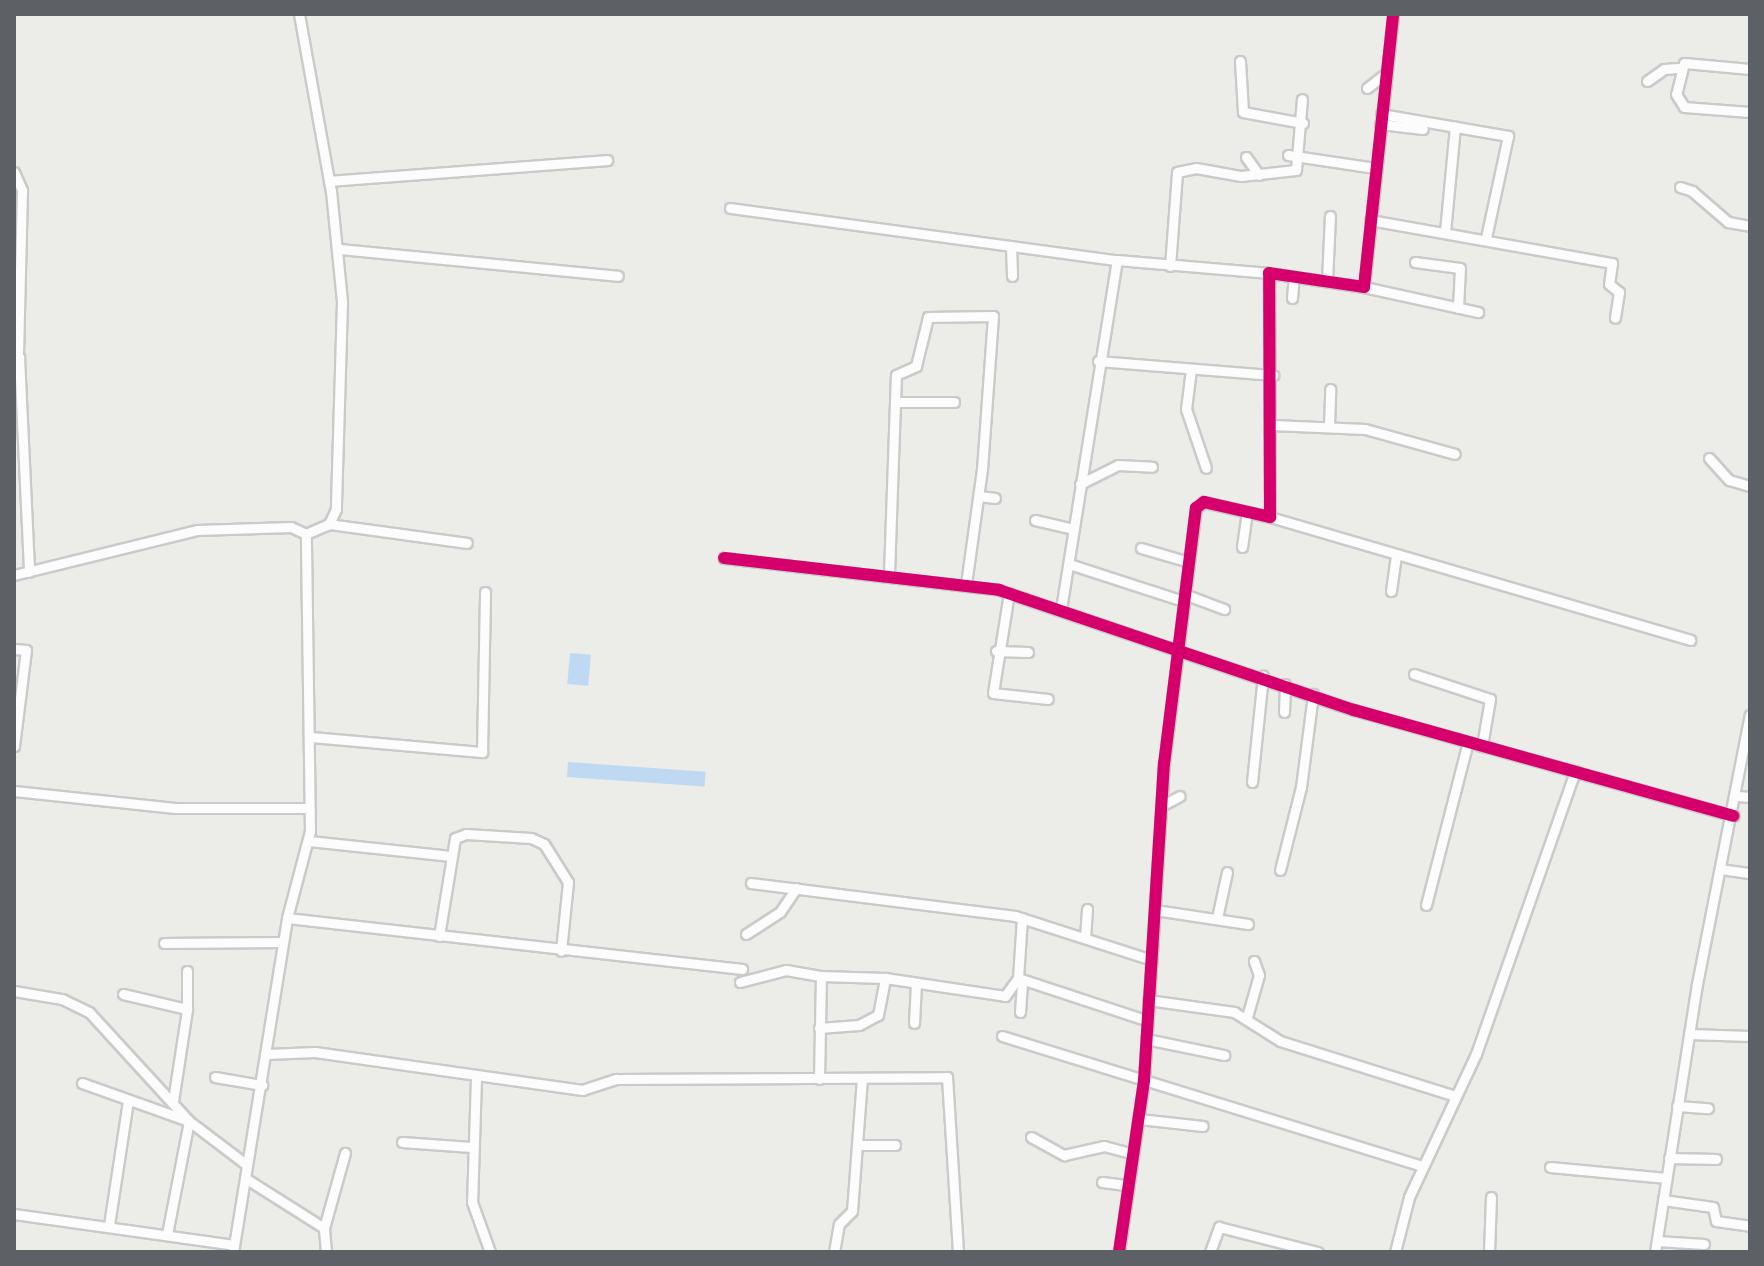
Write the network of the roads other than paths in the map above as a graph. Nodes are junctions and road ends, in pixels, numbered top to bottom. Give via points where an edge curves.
1 (299, 14) edge
2 (1393, 14) edge
3 (1240, 61) dead end
4 (1678, 68) junction
5 (1750, 69) edge
6 (1386, 73) junction
7 (1647, 81) dead end
8 (1367, 88) dead end
9 (1302, 99) dead end
10 (1750, 112) edge
11 (1380, 119) junction
12 (1303, 123) junction
13 (1455, 126) junction
14 (1423, 129) dead end
15 (1288, 155) dead end
16 (1300, 156) junction
17 (1246, 157) dead end
18 (607, 160) dead end
19 (1375, 168) junction
20 (14, 172) edge
21 (1259, 175) junction
22 (329, 181) junction
23 (1680, 187) dead end
24 (730, 208) dead end
25 (1330, 216) dead end
26 (1370, 220) junction
27 (1750, 226) edge
28 (1445, 232) junction
29 (1486, 238) junction
30 (1011, 246) junction
31 (339, 249) junction
32 (1117, 260) junction
33 (1415, 262) dead end
34 (1170, 266) junction
35 (1269, 273) junction
36 (618, 276) dead end
37 (1012, 276) dead end
38 (1294, 277) junction
39 (1327, 281) junction
40 (1364, 287) junction
41 (1292, 298) dead end
42 (1458, 308) junction
43 (1478, 312) dead end
44 (1615, 318) dead end
45 (16, 351) edge
46 (1098, 361) junction
47 (1191, 369) junction
48 (1273, 375) junction
49 (1330, 389) dead end
50 (895, 402) junction
51 (954, 402) dead end
52 (1189, 423) junction
53 (1272, 425) junction
54 (1329, 426) junction
55 (1185, 439) dead end
56 (1455, 454) dead end
57 (1709, 458) dead end
58 (1152, 467) dead end
59 (1206, 468) dead end
60 (1080, 484) junction
61 (1750, 486) edge
62 (979, 496) junction
63 (995, 498) dead end
64 (1247, 512) junction
65 (1270, 517) junction
66 (1035, 520) dead end
67 (329, 524) junction
68 (1073, 529) junction
69 (306, 534) junction
70 (467, 543) dead end
71 (1242, 547) dead end
72 (1141, 548) dead end
73 (1396, 555) junction
74 (724, 558) dead end
75 (1189, 562) junction
76 (1069, 564) junction
77 (29, 572) junction
78 (889, 574) junction
79 (14, 575) edge
80 (966, 585) junction
81 (1391, 591) dead end
82 (485, 592) dead end
83 (1009, 593) junction
84 (1184, 597) junction
85 (1061, 609) junction
86 (1224, 609) dead end
87 (1690, 640) dead end
88 (1177, 646) junction
89 (14, 649) edge
90 (996, 651) junction
91 (1028, 652) dead end
92 (1414, 674) dead end
93 (1263, 676) junction
94 (1285, 684) junction
95 (1313, 694) junction
96 (1048, 699) dead end
97 (1284, 712) dead end
98 (1750, 715) edge
99 (310, 737) junction
100 (1468, 742) junction
101 (14, 746) edge
102 (1482, 746) junction
103 (1746, 754) edge
104 (1575, 771) junction
105 (1745, 778) edge
106 (1252, 782) dead end
107 (14, 791) edge
108 (1180, 796) dead end
109 (1738, 796) junction
110 (1750, 797) edge
111 (1161, 806) junction
112 (309, 808) junction
113 (1733, 816) junction
114 (309, 841) junction
115 (451, 856) junction
116 (1720, 869) junction
117 (1280, 870) dead end
118 (1227, 872) dead end
119 (1750, 873) edge
120 (751, 883) dead end
121 (796, 888) junction
122 (1426, 905) dead end
123 (1087, 909) dead end
124 (1155, 910) junction
125 (287, 918) junction
126 (1022, 918) junction
127 (1217, 918) junction
128 (1248, 924) dead end
129 (746, 934) dead end
130 (439, 936) junction
131 (1085, 938) junction
132 (283, 942) junction
133 (164, 943) dead end
134 (561, 951) junction
135 (1152, 960) junction
136 (1254, 961) dead end
137 (742, 969) dead end
138 (187, 971) dead end
139 (821, 976) junction
140 (885, 978) junction
141 (1020, 979) junction
142 (740, 982) dead end
143 (916, 983) junction
144 (14, 991) edge
145 (123, 994) dead end
146 (1148, 1000) junction
147 (187, 1009) junction
148 (1020, 1012) dead end
149 (1247, 1017) junction
150 (1146, 1020) junction
151 (914, 1023) dead end
152 (819, 1028) junction
153 (1689, 1034) junction
154 (1002, 1036) dead end
155 (1750, 1036) edge
156 (1146, 1039) junction
157 (267, 1054) junction
158 (1224, 1055) dead end
159 (215, 1077) dead end
160 (476, 1078) junction
161 (862, 1078) junction
162 (819, 1079) junction
163 (1144, 1080) junction
164 (82, 1083) dead end
165 (262, 1085) junction
166 (1455, 1096) junction
167 (128, 1101) junction
168 (173, 1101) junction
169 (1677, 1106) junction
170 (1708, 1108) dead end
171 (1139, 1119) junction
172 (189, 1121) junction
173 (1203, 1126) dead end
174 (1031, 1137) dead end
175 (402, 1142) dead end
176 (857, 1145) junction
177 (895, 1145) dead end
178 (471, 1147) junction
179 (345, 1153) dead end
180 (1133, 1154) junction
181 (1669, 1158) junction
182 (1716, 1159) dead end
183 (247, 1165) junction
184 (1421, 1166) junction
185 (1550, 1167) dead end
186 (245, 1178) junction
187 (1666, 1178) junction
188 (1102, 1182) dead end
189 (1128, 1185) junction
190 (1491, 1197) dead end
191 (1663, 1200) junction
192 (14, 1214) edge
193 (109, 1225) junction
194 (1750, 1226) edge
195 (324, 1228) junction
196 (167, 1234) junction
197 (1657, 1241) junction
198 (1704, 1244) dead end
199 (234, 1249) edge
200 (1298, 1251) edge
201 (326, 1252) edge
202 (490, 1252) edge
203 (834, 1252) edge
204 (958, 1252) edge
205 (1119, 1252) edge
206 (1210, 1252) edge
207 (1318, 1252) edge
208 (1395, 1252) edge
209 (1489, 1252) edge
210 (1655, 1252) edge

1 - 22 street
2 - 6 street
3 - 12 street via 1243,112
4 - 5 street via 1690,63
4 - 7 street via 1664,69
4 - 10 street via 1679,105
6 - 8 street
6 - 11 street
9 - 12 street
11 - 13 street
11 - 14 street
11 - 19 street
12 - 16 street
13 - 28 street
13 - 29 street via 1508,136
15 - 16 street
16 - 19 street
16 - 21 street via 1296,170
17 - 21 street
18 - 22 street
19 - 26 street
20 - 45 street via 22,190
21 - 34 street via 1196,168 1177,172
22 - 31 street
23 - 27 street via 1728,222
24 - 30 street
25 - 39 street
26 - 28 street
26 - 40 street
28 - 29 street
29 - 44 street via 1612,263 1609,283 1619,292
30 - 32 street
30 - 37 street
31 - 36 street
31 - 67 street via 340,430 336,509
32 - 34 street
32 - 46 street
33 - 42 street via 1460,268
34 - 35 street
35 - 38 street
35 - 48 street
38 - 39 street
38 - 41 street
39 - 40 street
40 - 42 street
42 - 43 street
45 - 77 street
46 - 47 street
46 - 60 street
47 - 48 street
47 - 52 street
48 - 53 street
49 - 54 street
50 - 51 street
50 - 62 street via 896,375 916,368 927,317 995,317
50 - 78 street
52 - 55 street
52 - 59 street
53 - 54 street
53 - 65 street
54 - 56 street via 1365,429
57 - 61 street via 1729,480
58 - 60 street via 1118,465
60 - 68 street
62 - 63 street
62 - 80 street
64 - 65 street
64 - 71 street
64 - 75 street via 1199,504
65 - 73 street
66 - 68 street
67 - 69 street
67 - 70 street
68 - 76 street
69 - 77 street via 291,527 197,530
69 - 99 street
72 - 75 street
73 - 81 street
73 - 87 street
74 - 78 street
75 - 84 street
76 - 84 street
76 - 85 street
77 - 79 street
78 - 80 street
80 - 83 street
82 - 99 street via 482,752
83 - 85 street
83 - 90 street
84 - 86 street
84 - 88 street
85 - 88 street
88 - 93 street
88 - 111 street
89 - 101 street via 26,650
90 - 91 street
90 - 96 street via 993,693
92 - 102 street via 1490,699
93 - 94 street
93 - 106 street
94 - 95 street
94 - 97 street
95 - 100 street
95 - 117 street via 1301,787
98 - 103 street
99 - 112 street
100 - 102 street
100 - 122 street
102 - 104 street
103 - 105 street
104 - 113 street
104 - 166 street via 1476,1054
105 - 109 street
107 - 112 street via 175,808
108 - 111 street
109 - 110 street
109 - 113 street
111 - 124 street
112 - 114 street
113 - 116 street
114 - 115 street
114 - 125 street
115 - 130 street
115 - 134 street via 455,838 466,834 531,838 544,844 568,882
116 - 119 street
116 - 153 street
118 - 127 street
120 - 121 street
121 - 126 street
121 - 129 street via 780,912
123 - 131 street
124 - 127 street
124 - 135 street
125 - 130 street
125 - 132 street
126 - 131 street
126 - 141 street
127 - 128 street
130 - 134 street
131 - 135 street
132 - 133 street
132 - 157 street
134 - 137 street
135 - 146 street
136 - 149 street via 1259,975
138 - 147 street
139 - 140 street
139 - 142 street via 786,970
139 - 152 street
140 - 143 street
140 - 152 street via 878,1015 859,1025
141 - 143 street via 1005,996
141 - 148 street
141 - 150 street
143 - 151 street
144 - 168 street via 62,999 89,1012
145 - 147 street
146 - 149 street
146 - 150 street
147 - 168 street
149 - 166 street via 1259,1031 1280,1041
150 - 156 street
152 - 162 street
153 - 155 street
153 - 169 street
154 - 163 street
156 - 158 street
156 - 163 street
157 - 160 street via 315,1052
157 - 165 street
159 - 165 street
160 - 162 street via 582,1090 616,1079
160 - 178 street
161 - 162 street
161 - 176 street
161 - 204 street via 949,1078
163 - 171 street
163 - 184 street
164 - 167 street
165 - 183 street
166 - 184 street
167 - 172 street
167 - 193 street
168 - 172 street
169 - 170 street
169 - 181 street
171 - 173 street
171 - 180 street
172 - 183 street
172 - 196 street
174 - 180 street via 1064,1155 1104,1146
175 - 178 street
176 - 177 street
176 - 203 street via 852,1211 839,1224
178 - 202 street via 473,1206
179 - 195 street
180 - 189 street
181 - 182 street
181 - 187 street
183 - 186 street
184 - 208 street
185 - 187 street
186 - 195 street
186 - 199 street
187 - 191 street
188 - 189 street
189 - 205 street
190 - 209 street
191 - 194 street via 1713,1207 1716,1221
191 - 197 street
192 - 193 street
193 - 196 street
195 - 201 street
196 - 199 street
197 - 198 street
197 - 210 street
200 - 206 street via 1216,1227
200 - 207 street

